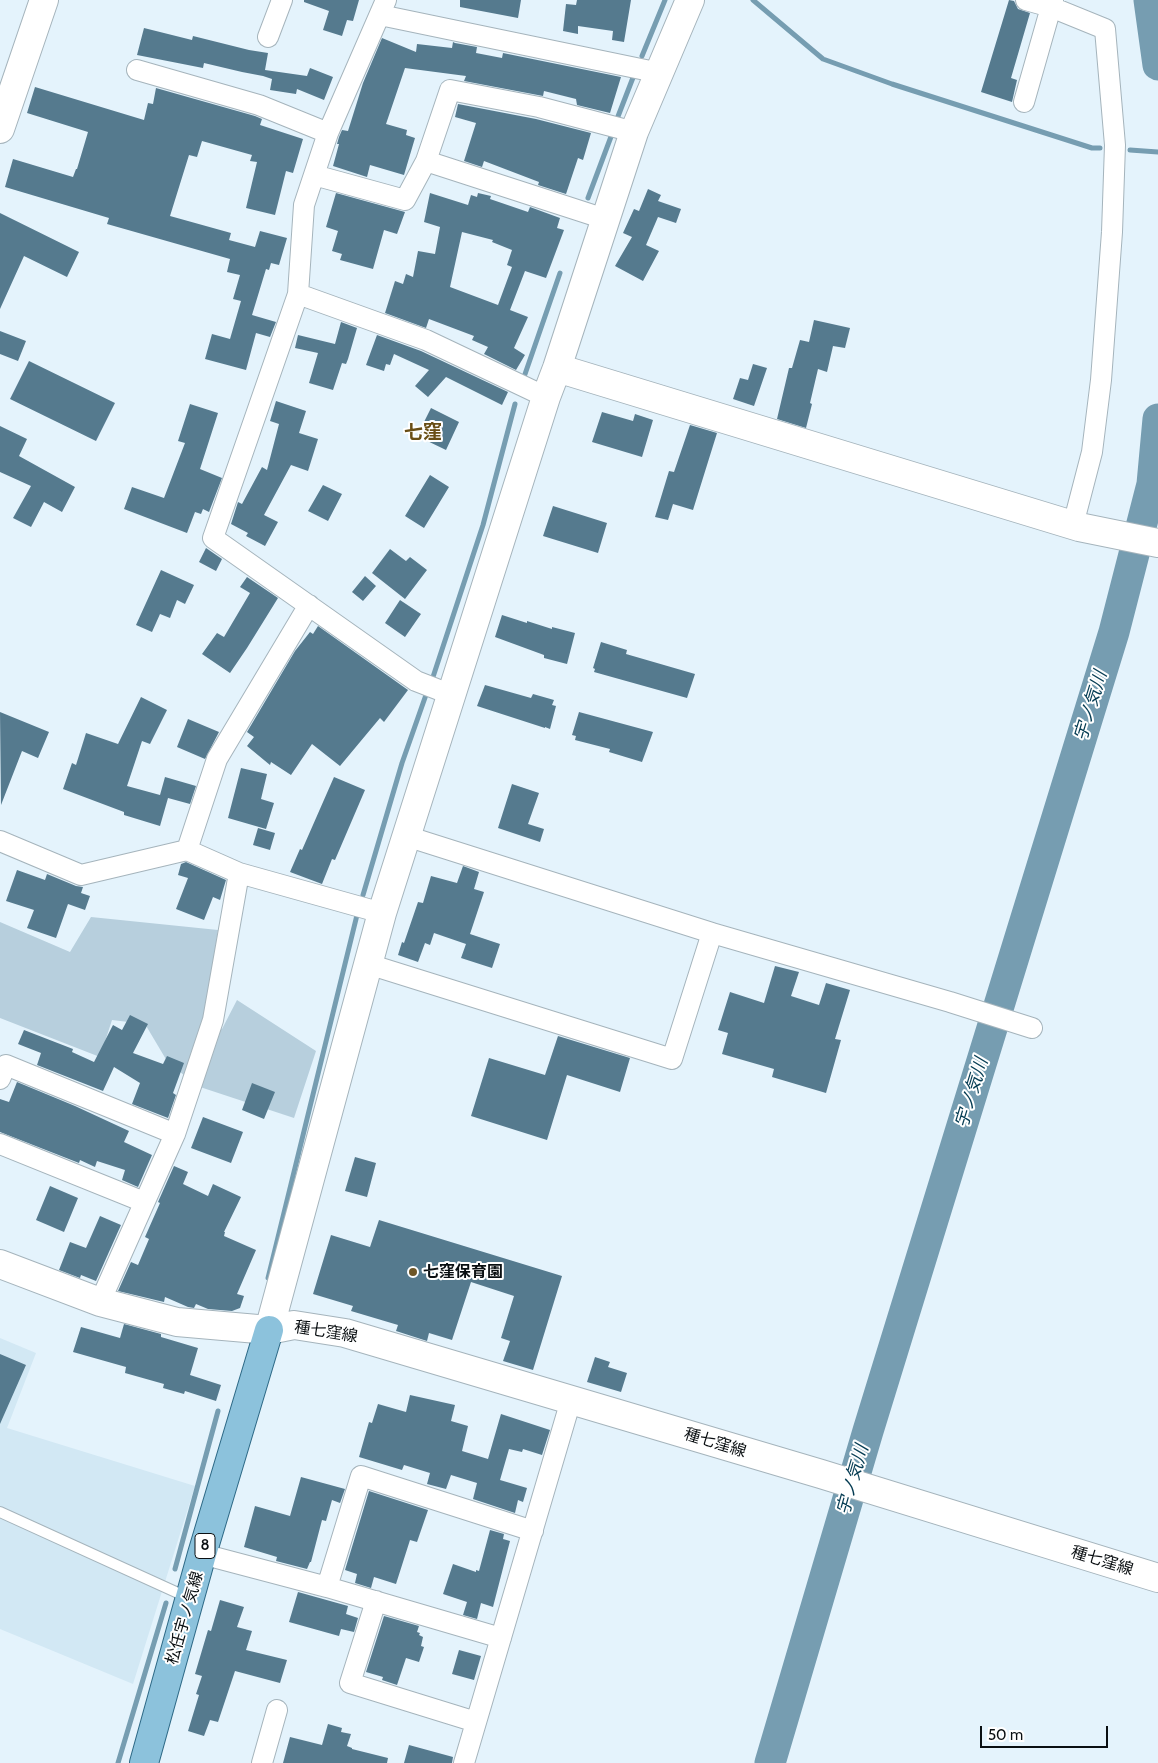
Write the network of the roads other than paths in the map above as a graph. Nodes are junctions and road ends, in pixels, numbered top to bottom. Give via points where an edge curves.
1 (44, 0) edge
2 (282, 0) edge
3 (690, 0) edge
4 (1026, 0) edge
5 (1052, 4) edge
6 (383, 8) edge
7 (268, 37) dead end
8 (137, 70) dead end
9 (660, 73) junction
10 (1024, 102) dead end
11 (0, 129) edge
12 (634, 132) junction
13 (328, 133) junction
14 (426, 161) junction
15 (314, 175) junction
16 (605, 219) junction
17 (298, 294) junction
18 (557, 368) junction
19 (546, 397) junction
20 (1076, 526) junction
21 (1158, 543) edge
22 (309, 605) junction
23 (452, 695) junction
24 (406, 836) junction
25 (0, 841) edge
26 (187, 850) junction
27 (239, 872) junction
28 (382, 913) junction
29 (712, 933) junction
30 (368, 964) junction
31 (1032, 1028) dead end
32 (0, 1079) edge
33 (175, 1134) junction
34 (0, 1144) edge
35 (144, 1202) junction
36 (0, 1264) edge
37 (100, 1302) junction
38 (269, 1330) junction
39 (572, 1400) junction
40 (0, 1512) edge
41 (533, 1531) junction
42 (202, 1554) junction
43 (1158, 1578) edge
44 (327, 1587) junction
45 (190, 1598) junction
46 (376, 1601) junction
47 (501, 1638) junction
48 (277, 1710) dead end
49 (476, 1722) junction
50 (144, 1763) edge
51 (262, 1763) edge
52 (464, 1763) edge

1 - 11 street
2 - 7 street
3 - 9 street
4 - 5 street
5 - 10 street
5 - 20 street via 1106,29 1115,145 1101,380 1092,452
6 - 9 street
6 - 13 street
8 - 13 street via 259,105
9 - 12 street
12 - 14 street via 539,107 450,90
12 - 16 street
13 - 15 street
14 - 15 street via 405,200
14 - 16 street
15 - 17 street via 304,205
16 - 18 street
17 - 19 street via 426,340
17 - 22 street via 213,538
18 - 19 street
18 - 20 street
19 - 23 street
20 - 21 street
22 - 23 street via 416,680
22 - 26 street via 217,759
23 - 24 street
24 - 28 street
24 - 29 street
25 - 26 street via 81,875
26 - 27 street
27 - 28 street
27 - 33 street via 213,1020
28 - 30 street
29 - 30 street via 672,1059
29 - 31 street
30 - 38 street
32 - 33 street via 6,1065
33 - 35 street
34 - 35 street
35 - 37 street
36 - 37 street, 種七窪線
37 - 38 street, 種七窪線 via 177,1322
38 - 39 street, 種七窪線 via 294,1325 344,1332
38 - 42 main road, 松任宇ノ気線 / 8
39 - 41 street
39 - 43 street, 種七窪線
40 - 45 lane
41 - 44 street via 361,1476
41 - 47 street
42 - 44 street
42 - 45 main road, 松任宇ノ気線 / 8
44 - 46 street
45 - 50 main road, 松任宇ノ気線 / 8
46 - 47 street
46 - 49 street via 350,1683
47 - 49 street
48 - 51 street
49 - 52 street

